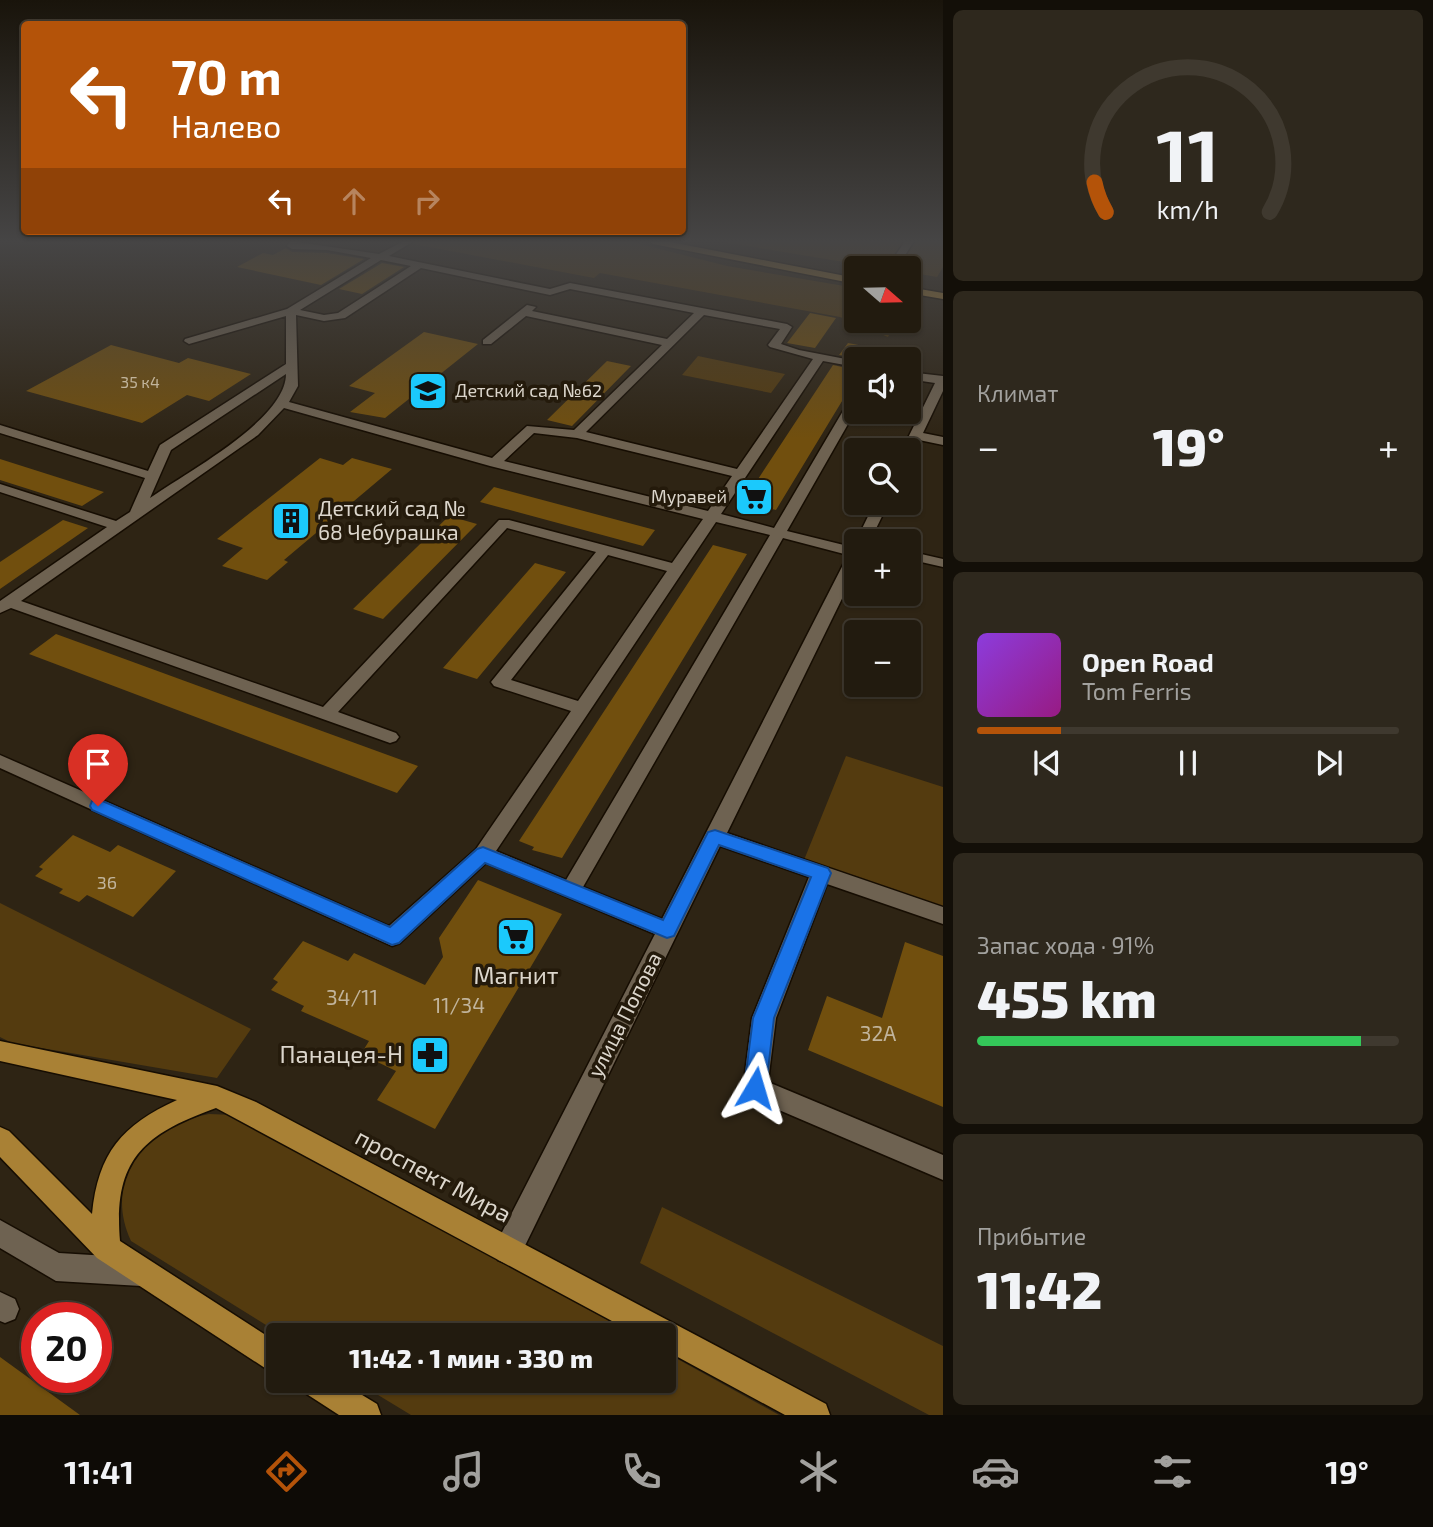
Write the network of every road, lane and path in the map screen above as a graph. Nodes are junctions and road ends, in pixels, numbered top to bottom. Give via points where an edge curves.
1 (298, 307) edge
2 (355, 307) edge
3 (531, 307) edge
4 (681, 307) edge
5 (291, 311) junction
6 (702, 311) junction
7 (524, 313) junction
8 (189, 341) dead end
9 (487, 342) dead end
10 (670, 342) junction
11 (820, 358) junction
12 (844, 363) edge
13 (293, 364) junction
14 (921, 379) edge
15 (941, 386) edge
16 (282, 404) junction
17 (844, 419) edge
18 (0, 429) edge
19 (577, 433) junction
20 (915, 435) junction
21 (914, 438) edge
22 (943, 441) edge
23 (495, 463) junction
24 (740, 474) junction
25 (152, 476) junction
26 (0, 488) edge
27 (135, 514) junction
28 (713, 515) junction
29 (118, 526) junction
30 (778, 533) junction
31 (605, 550) junction
32 (844, 550) edge
33 (921, 558) edge
34 (943, 563) edge
35 (676, 569) junction
36 (844, 577) edge
37 (4, 605) edge
38 (582, 708) junction
39 (325, 715) junction
40 (390, 737) dead end
41 (0, 761) edge
42 (715, 836) junction
43 (483, 854) junction
44 (821, 873) junction
45 (571, 890) junction
46 (943, 916) edge
47 (667, 930) junction
48 (0, 1051) edge
49 (217, 1097) junction
50 (0, 1139) edge
51 (943, 1168) edge
52 (0, 1233) edge
53 (107, 1248) junction
54 (508, 1250) junction
55 (141, 1272) junction
56 (266, 1352) edge
57 (331, 1393) edge
58 (366, 1415) edge
59 (815, 1415) edge

1 - 5 street
2 - 5 street via 341,316 324,318
3 - 7 street
4 - 6 street
5 - 8 street
5 - 13 street
6 - 10 street
6 - 11 street via 787,327 775,345
7 - 9 street
7 - 10 street
10 - 19 street
11 - 12 street
11 - 24 street
13 - 16 street via 292,386
13 - 25 street via 165,448
14 - 15 street
15 - 20 street
16 - 23 street
16 - 27 street via 254,432
17 - 30 street
18 - 25 street
19 - 23 street via 531,429
19 - 24 street
20 - 21 street
20 - 22 street
23 - 28 street
24 - 28 street
25 - 27 street
26 - 29 street
27 - 29 street
28 - 30 street
28 - 35 street
29 - 37 street
30 - 32 street
30 - 45 street
31 - 35 street
31 - 38 street via 500,682
31 - 39 street via 504,523
33 - 34 street
35 - 38 street
36 - 42 street, улица Попова
37 - 39 street
38 - 43 street
39 - 40 street
41 - 43 street via 392,937
42 - 44 street
42 - 47 street, улица Попова
43 - 45 street
44 - 46 street
44 - 51 street via 764,1018 755,1088
45 - 47 street
47 - 54 street, улица Попова
48 - 49 main road, проспект Мира
49 - 53 main road via 172,1111 128,1145 106,1189
49 - 54 main road, проспект Мира
50 - 53 main road
52 - 55 street via 56,1267
53 - 55 main road
54 - 59 main road, проспект Мира
55 - 56 main road
57 - 58 main road

